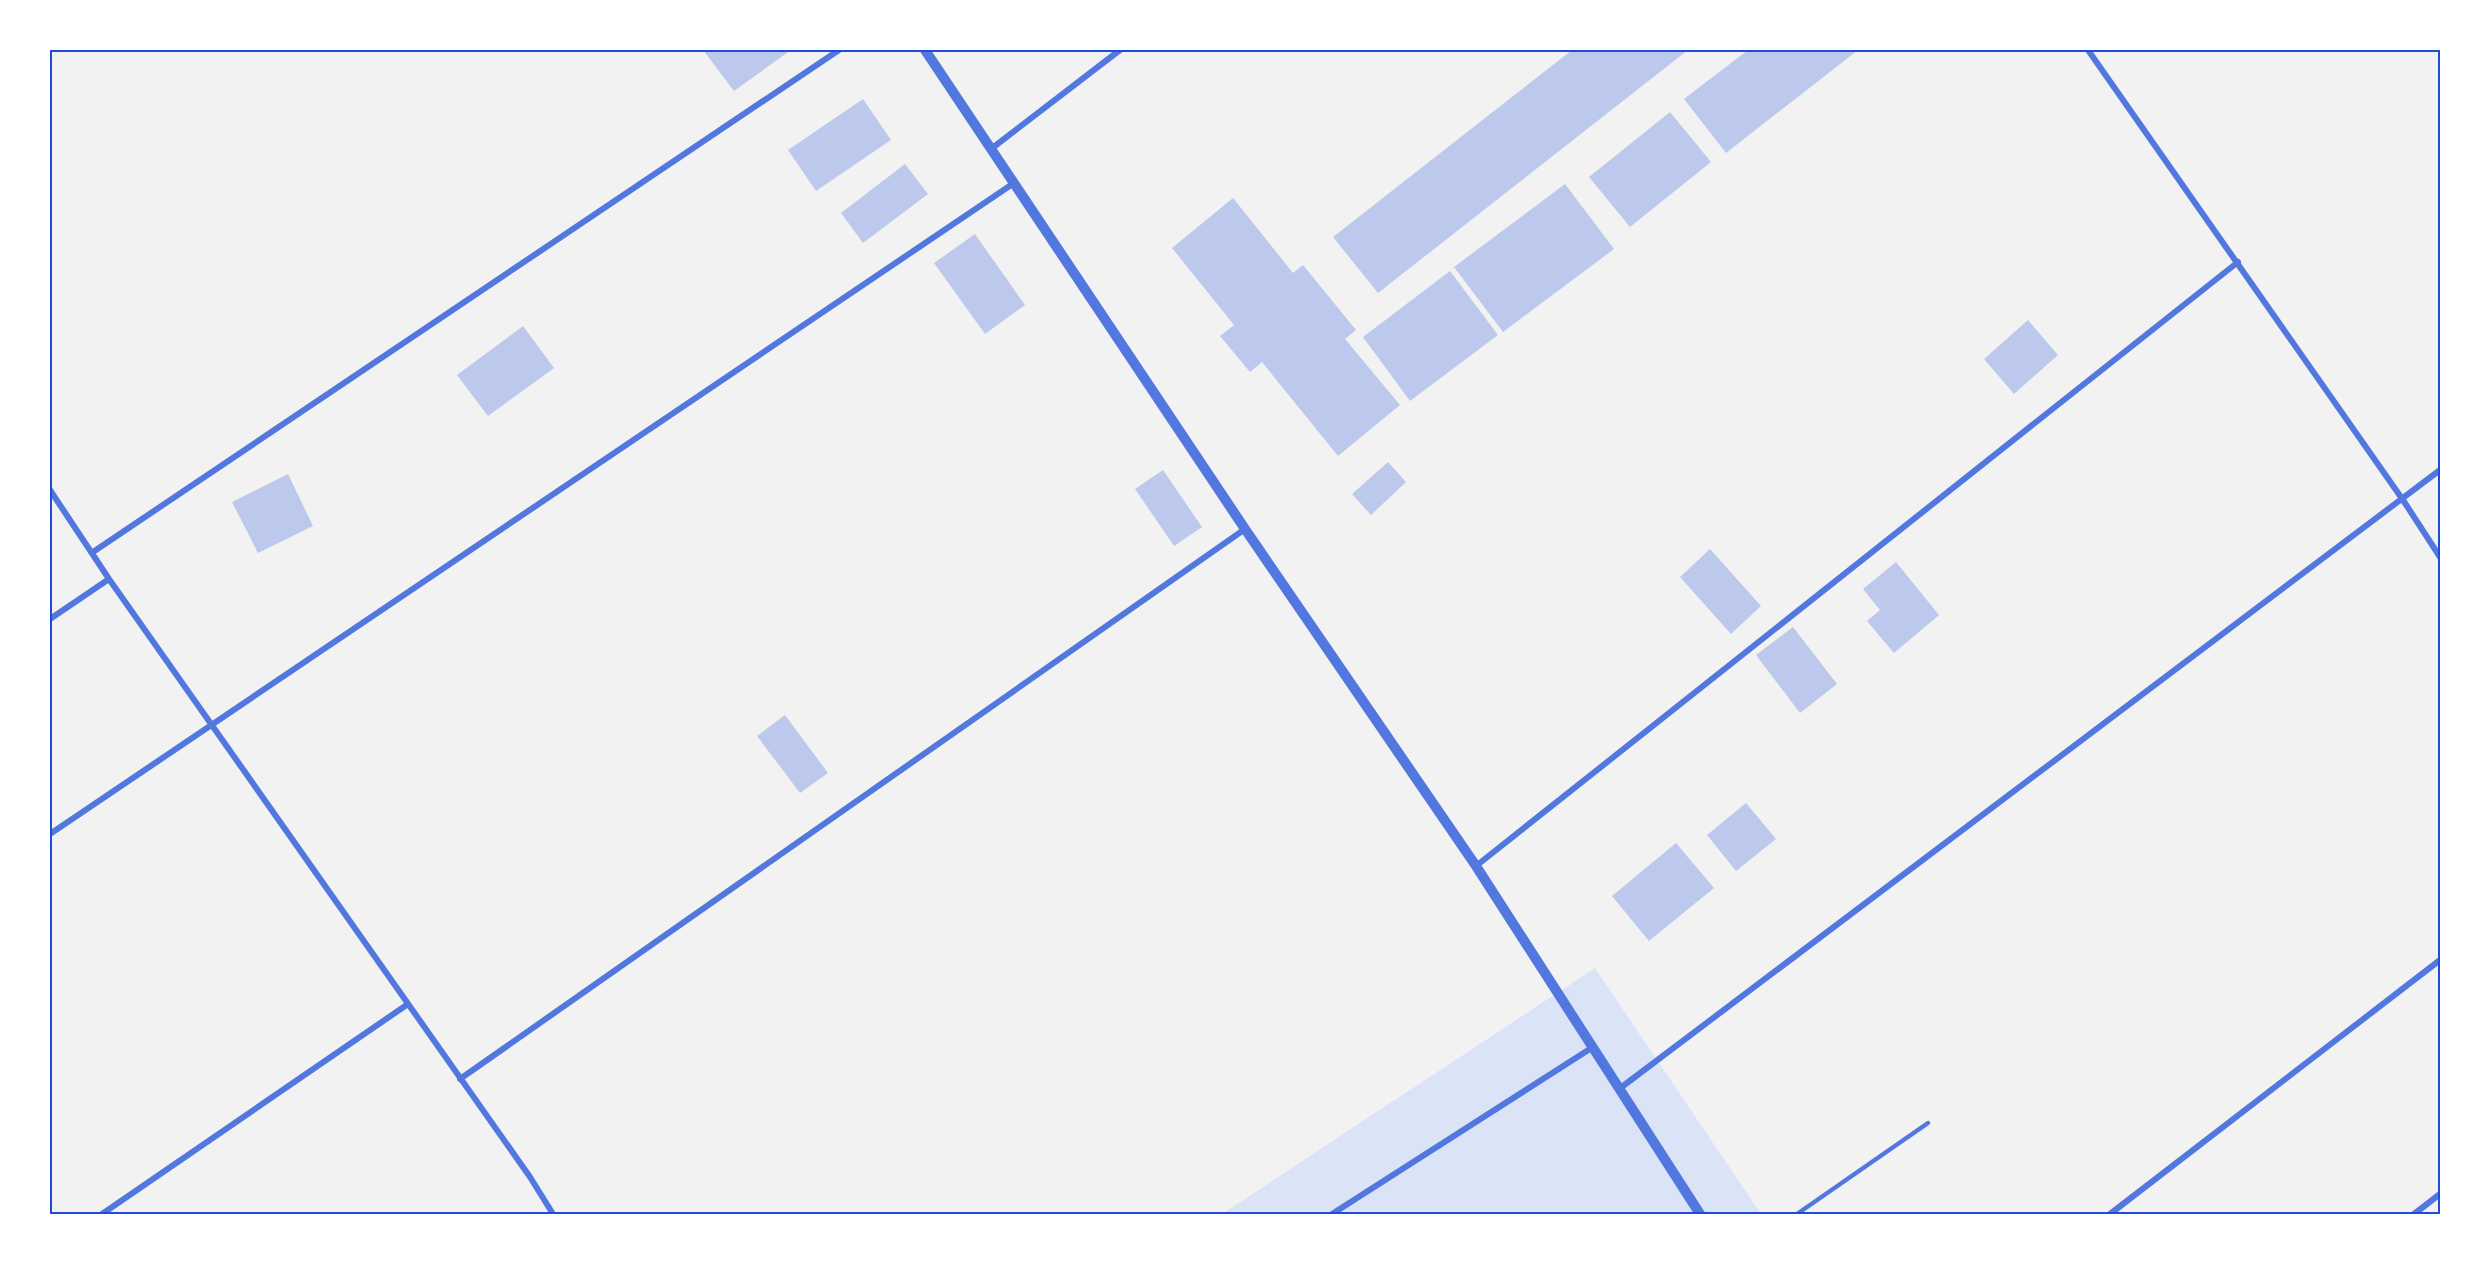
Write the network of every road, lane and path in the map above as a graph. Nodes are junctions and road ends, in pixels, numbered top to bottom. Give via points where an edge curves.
1 (839, 50) edge
2 (925, 50) edge
3 (1120, 50) edge
4 (2088, 50) edge
5 (991, 148) junction
6 (1014, 183) junction
7 (2238, 262) junction
8 (2440, 470) edge
9 (50, 490) edge
10 (2403, 500) junction
11 (1245, 529) junction
12 (93, 552) junction
13 (2440, 557) edge
14 (109, 579) junction
15 (50, 619) edge
16 (211, 724) junction
17 (50, 834) edge
18 (1476, 866) junction
19 (2440, 960) edge
20 (408, 1004) junction
21 (1593, 1047) junction
22 (460, 1079) junction
23 (1619, 1089) junction
24 (1928, 1123) dead end
25 (2440, 1194) edge
26 (102, 1215) edge
27 (553, 1215) edge
28 (1332, 1215) edge
29 (1700, 1215) edge
30 (1797, 1215) edge
31 (2110, 1215) edge
32 (2414, 1215) edge

1 - 12 street
2 - 5 street
3 - 5 street
4 - 7 street
5 - 6 street
6 - 11 street
6 - 16 street
7 - 10 street
7 - 18 street
8 - 10 street
9 - 12 street
10 - 13 street
10 - 23 street
11 - 18 street
11 - 22 street
12 - 14 street
14 - 15 street
14 - 16 street
16 - 17 street
16 - 20 street
18 - 21 street
19 - 31 street
20 - 22 street
20 - 26 street
21 - 23 street
21 - 28 street
22 - 27 street
23 - 29 street
24 - 30 lane
25 - 32 street

